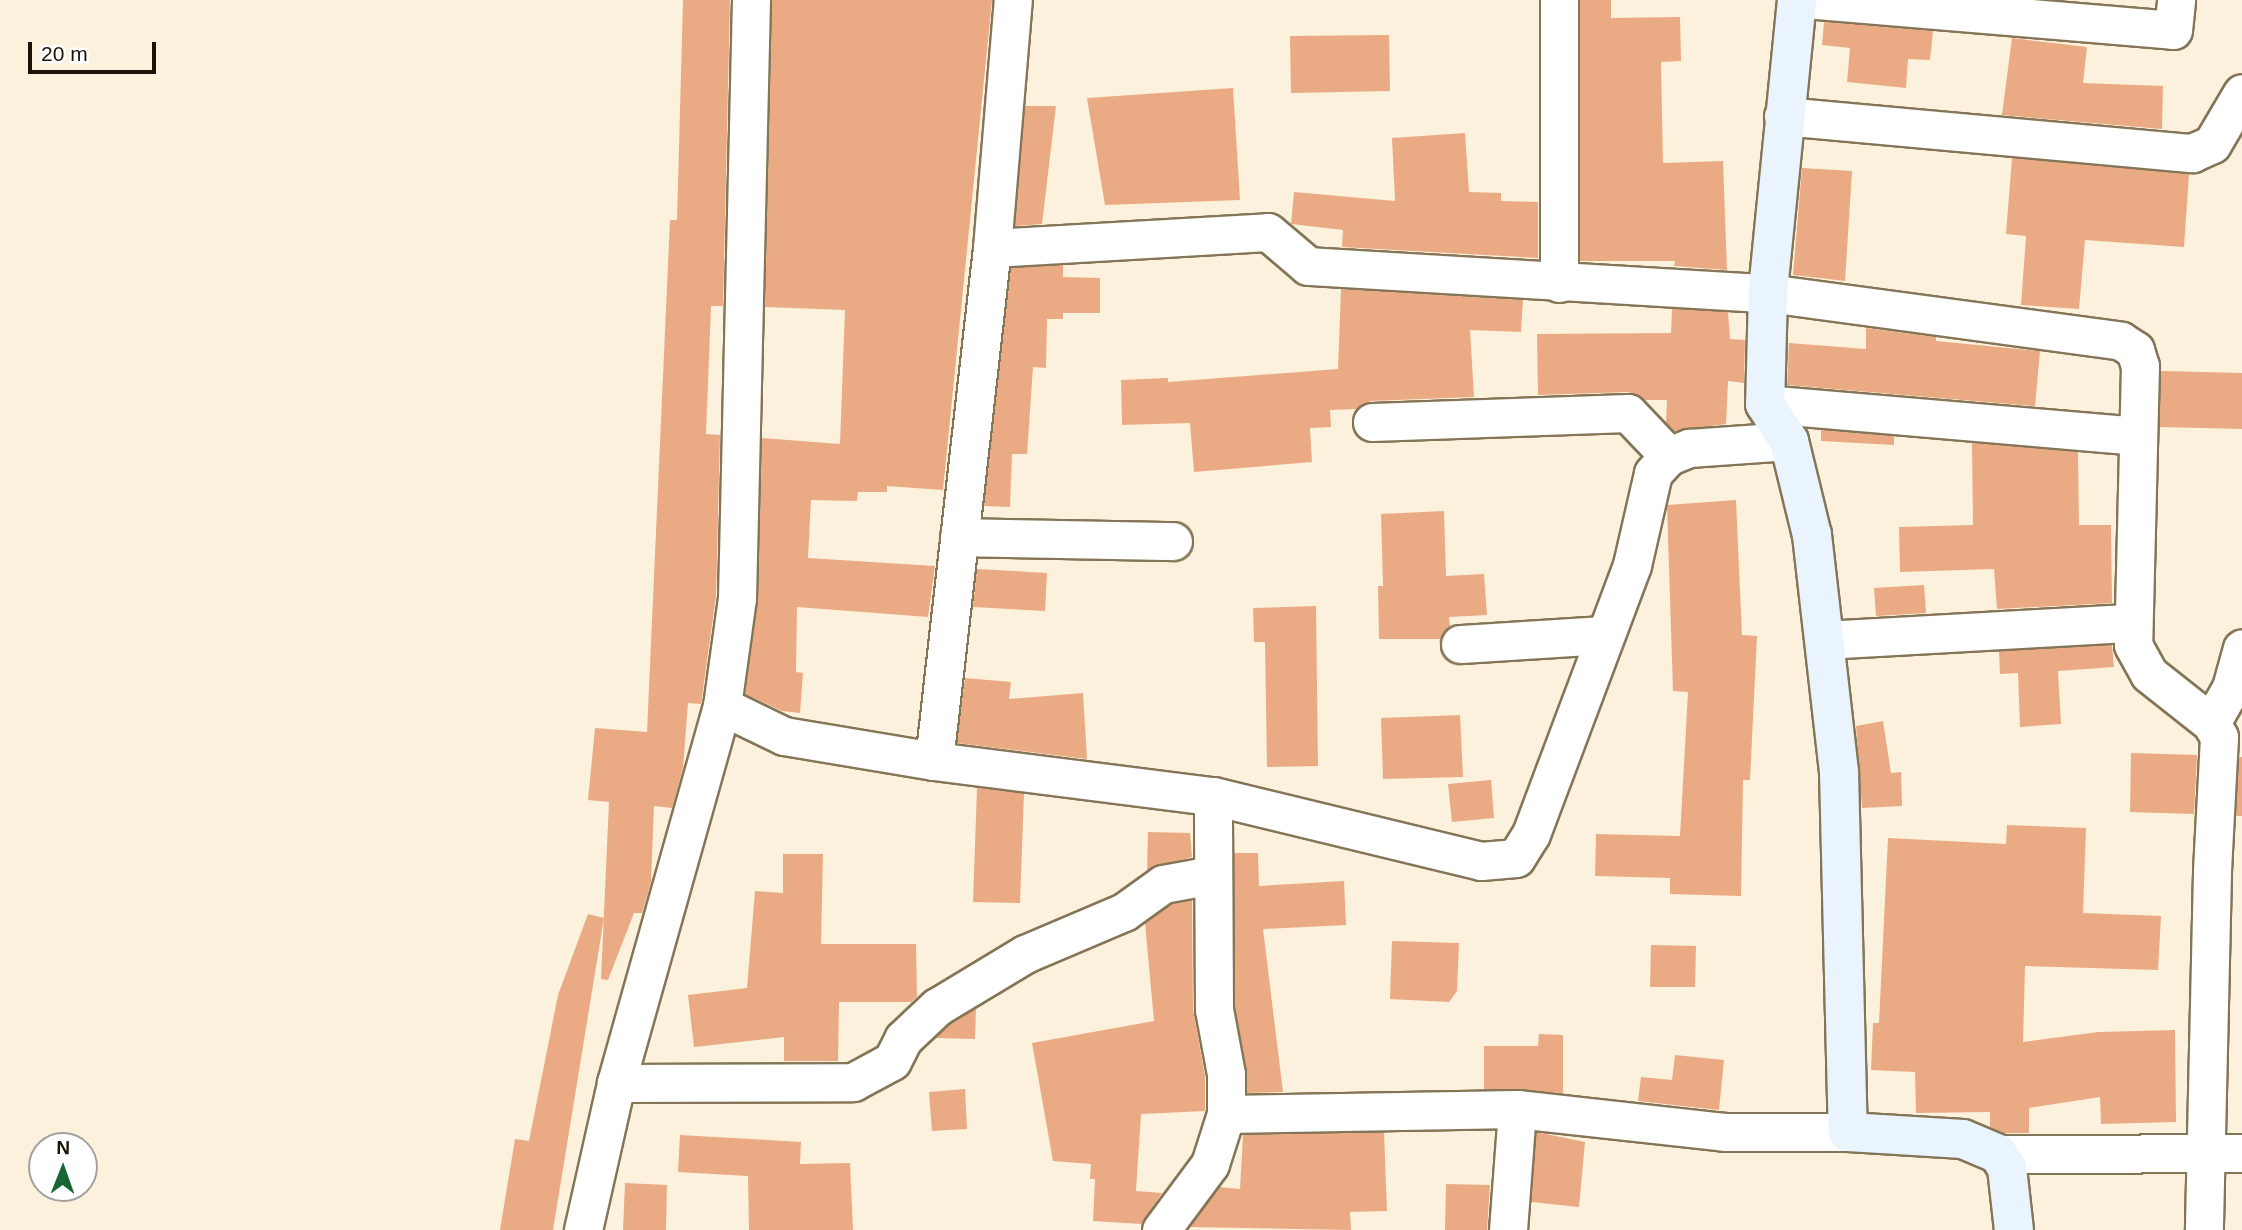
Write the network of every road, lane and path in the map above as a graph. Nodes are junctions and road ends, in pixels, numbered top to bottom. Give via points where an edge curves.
1 (751, 0) edge
2 (1013, 0) edge
3 (1559, 0) edge
4 (1797, 0) edge
5 (1816, 0) edge
6 (2176, 0) edge
7 (1783, 116) junction
8 (2236, 116) edge
9 (992, 248) junction
10 (1559, 283) junction
11 (1768, 293) junction
12 (1765, 404) junction
13 (1372, 422) dead end
14 (2138, 436) junction
15 (1789, 441) junction
16 (1669, 456) junction
17 (959, 537) junction
18 (1172, 541) dead end
19 (2132, 623) junction
20 (1605, 635) junction
21 (1824, 640) junction
22 (1460, 644) dead end
23 (2242, 648) edge
24 (722, 706) junction
25 (2211, 723) junction
26 (934, 761) junction
27 (1213, 796) junction
28 (2227, 873) edge
29 (1212, 874) junction
30 (616, 1083) junction
31 (1517, 1109) junction
32 (1226, 1114) junction
33 (1848, 1132) junction
34 (2242, 1153) edge
35 (1998, 1154) junction
36 (2205, 1154) junction
37 (583, 1230) edge
38 (1161, 1230) edge
39 (1508, 1230) edge
40 (2014, 1230) edge
41 (2204, 1230) edge

1 - 24 street via 737,598
2 - 9 street
3 - 10 street
4 - 7 main road
5 - 6 street via 2173,30
7 - 8 street via 2192,153 2212,144
7 - 11 main road
9 - 10 street via 1268,232 1308,266
9 - 17 street
10 - 11 street
11 - 12 main road
11 - 14 street via 2121,341 2135,350 2140,366
12 - 14 street
12 - 15 main road
13 - 16 street via 1628,413
14 - 19 street
15 - 16 street via 1689,448
15 - 21 main road via 1812,535
16 - 20 street via 1653,473 1632,565
17 - 18 street
17 - 26 street
19 - 21 street
19 - 25 street via 2133,645 2148,674
20 - 22 street
20 - 27 street via 1531,834 1516,858 1481,862
21 - 33 main road via 1839,772
23 - 25 street via 2231,688
24 - 26 street via 784,736
24 - 30 street
25 - 28 street via 2220,737
26 - 27 street
27 - 29 street
28 - 36 street
29 - 30 street via 1163,884 1124,912 1025,954 937,1007 903,1039 892,1061 853,1082
29 - 32 street via 1214,1009 1226,1074
30 - 37 street
31 - 32 street
31 - 33 street via 1725,1132
31 - 39 street
32 - 38 street via 1210,1164
33 - 35 main road via 1963,1139
34 - 36 street
35 - 36 street
35 - 40 main road via 2007,1168
36 - 41 street

